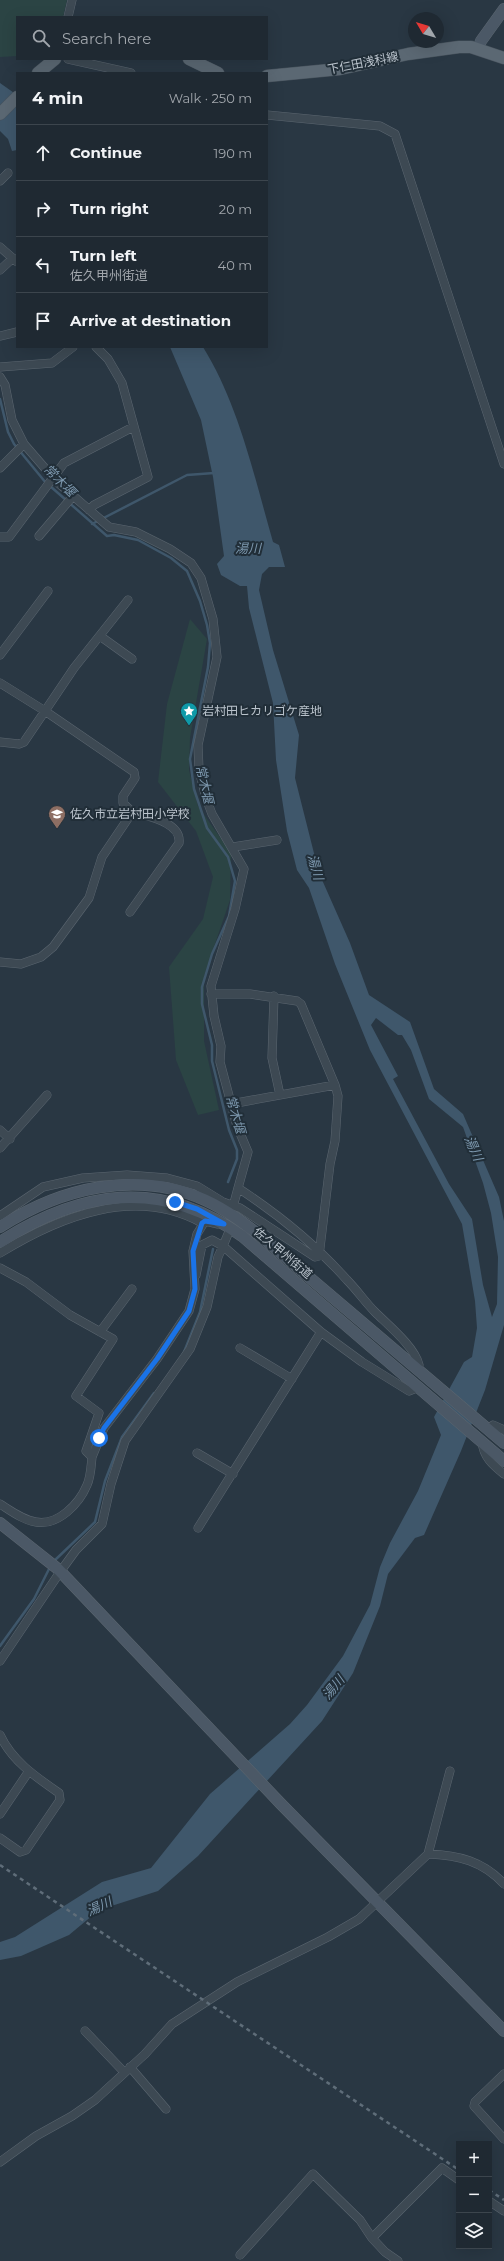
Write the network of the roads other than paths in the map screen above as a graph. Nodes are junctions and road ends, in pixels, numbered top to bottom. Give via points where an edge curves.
1 (72, 0) edge
2 (504, 9) edge
3 (68, 16) edge
4 (478, 49) junction
5 (504, 58) edge
6 (54, 60) edge
7 (72, 60) edge
8 (191, 60) edge
9 (39, 72) edge
10 (126, 72) edge
11 (216, 72) edge
12 (268, 76) edge
13 (16, 98) edge
14 (0, 114) edge
15 (268, 115) edge
16 (8, 173) dead end
17 (0, 181) edge
18 (0, 247) edge
19 (15, 260) edge
20 (0, 270) edge
21 (16, 332) edge
22 (0, 336) edge
23 (72, 348) edge
24 (97, 348) edge
25 (0, 367) edge
26 (0, 377) edge
27 (133, 427) junction
28 (23, 446) junction
29 (504, 464) edge
30 (0, 468) edge
31 (50, 481) junction
32 (70, 500) junction
33 (89, 510) junction
34 (39, 536) dead end
35 (0, 537) edge
36 (48, 592) dead end
37 (128, 600) dead end
38 (100, 636) junction
39 (0, 656) edge
40 (132, 659) dead end
41 (0, 683) edge
42 (45, 711) junction
43 (0, 742) edge
44 (131, 811) junction
45 (277, 840) dead end
46 (233, 848) junction
47 (130, 912) dead end
48 (0, 962) edge
49 (211, 994) junction
50 (274, 996) junction
51 (335, 1086) junction
52 (280, 1094) junction
53 (46, 1095) dead end
54 (231, 1104) junction
55 (0, 1130) edge
56 (10, 1139) junction
57 (0, 1148) edge
58 (238, 1188) junction
59 (234, 1203) dead end
60 (222, 1205) junction
61 (0, 1216) edge
62 (202, 1223) junction
63 (0, 1227) edge
64 (226, 1229) junction
65 (0, 1242) edge
66 (223, 1246) junction
67 (0, 1253) edge
68 (319, 1253) junction
69 (0, 1268) edge
70 (196, 1275) junction
71 (132, 1289) dead end
72 (100, 1332) junction
73 (321, 1332) junction
74 (240, 1348) dead end
75 (416, 1369) junction
76 (292, 1378) junction
77 (420, 1388) junction
78 (484, 1426) junction
79 (504, 1430) edge
80 (478, 1439) junction
81 (504, 1443) edge
82 (197, 1453) dead end
83 (92, 1457) junction
84 (504, 1461) edge
85 (233, 1474) junction
86 (504, 1474) edge
87 (0, 1504) edge
88 (0, 1523) edge
89 (198, 1528) dead end
90 (59, 1570) junction
91 (0, 1661) edge
92 (0, 1735) edge
93 (450, 1770) dead end
94 (29, 1771) junction
95 (0, 1814) edge
96 (0, 1838) edge
97 (428, 1854) junction
98 (504, 1884) edge
99 (377, 1902) junction
100 (85, 2031) dead end
101 (504, 2031) edge
102 (127, 2069) junction
103 (504, 2074) edge
104 (166, 2109) dead end
105 (504, 2140) edge
106 (0, 2150) edge
107 (3, 2160) edge
108 (456, 2178) edge
109 (492, 2203) edge
110 (504, 2211) edge
111 (372, 2238) junction
112 (240, 2254) dead end
113 (398, 2261) edge

1 - 3 street
2 - 4 main road
4 - 5 main road, 下仁田浅科線
4 - 12 main road, 下仁田浅科線 via 450,48 340,69
6 - 9 main road
7 - 10 street
8 - 11 main road
13 - 14 main road
15 - 29 street via 380,126 395,134
16 - 17 street
18 - 19 street
19 - 20 street
21 - 22 street
23 - 25 street via 52,363
24 - 27 street via 108,359 122,383
26 - 28 street via 5,385 12,420
27 - 31 street via 64,463
27 - 33 street via 148,477
28 - 30 street
28 - 31 street
31 - 32 street
31 - 35 street via 9,537
32 - 33 street
32 - 34 street
33 - 46 street via 109,527 136,532 170,549 191,563 201,578 213,619 217,657 198,745 199,770 212,814
36 - 39 street
37 - 38 street
38 - 40 street
38 - 42 street via 74,668
41 - 42 street
42 - 43 street via 24,742
42 - 44 street via 134,772 135,778 123,796 123,803
44 - 47 street via 163,822 178,831 180,837 179,843
44 - 48 street via 102,857 90,898 54,947 41,956 21,964
45 - 46 street
46 - 49 street via 244,869 244,875 214,972
49 - 50 street
49 - 54 street via 221,1046 220,1062
50 - 51 street via 301,1004
50 - 52 street via 272,1058
51 - 52 street
51 - 68 street via 338,1096 335,1141
52 - 54 street
53 - 56 street
54 - 58 street via 236,1126 248,1152
55 - 56 street
56 - 57 street
58 - 59 street
58 - 68 street via 297,1231
60 - 61 street via 198,1186 167,1178 102,1176 43,1187
60 - 63 main road, 佐久甲州街道 via 187,1193 150,1186 96,1187 71,1192 41,1203
60 - 68 street via 257,1218 316,1257 320,1256
60 - 75 main road, 佐久甲州街道
62 - 64 street via 205,1221
62 - 67 street via 190,1216 153,1207 119,1206 57,1223
62 - 70 street via 193,1251
64 - 65 main road, 佐久甲州街道 via 197,1209 175,1202 142,1198 104,1200 69,1207 50,1214
64 - 66 street
64 - 77 main road, 佐久甲州街道 via 259,1250
66 - 70 street via 212,1240 202,1245
66 - 73 street
66 - 90 street via 218,1257 207,1307 190,1349 128,1435 111,1484 102,1524
68 - 75 street via 398,1334 418,1360 419,1365
69 - 72 street via 26,1282 70,1315
70 - 83 street via 193,1300 183,1322 104,1428
71 - 72 street
72 - 83 street via 113,1339 76,1396 99,1413 86,1450
73 - 76 street
73 - 77 street via 362,1362 410,1391
74 - 76 street
75 - 78 main road, 佐久甲州街道
76 - 85 street
77 - 80 main road, 佐久甲州街道
78 - 79 street via 493,1425
78 - 81 main road, 佐久甲州街道
80 - 84 main road, 佐久甲州街道
80 - 86 street via 486,1458
82 - 85 street
83 - 87 street via 88,1485 76,1503 51,1521 36,1522
85 - 89 street
88 - 90 main road
90 - 91 street
90 - 99 main road
92 - 94 street via 7,1749
93 - 97 street
94 - 95 street
94 - 96 street via 59,1793 60,1800 26,1850 20,1852
97 - 98 street via 472,1860
97 - 99 street
99 - 101 main road
99 - 102 street via 352,1923 237,1982 172,2024 145,2054
100 - 102 street
102 - 104 street
102 - 107 street via 95,2100 36,2136
103 - 105 street via 474,2106
106 - 107 street
108 - 111 street via 442,2168
109 - 110 street
111 - 112 street via 360,2220 313,2174
111 - 113 street

